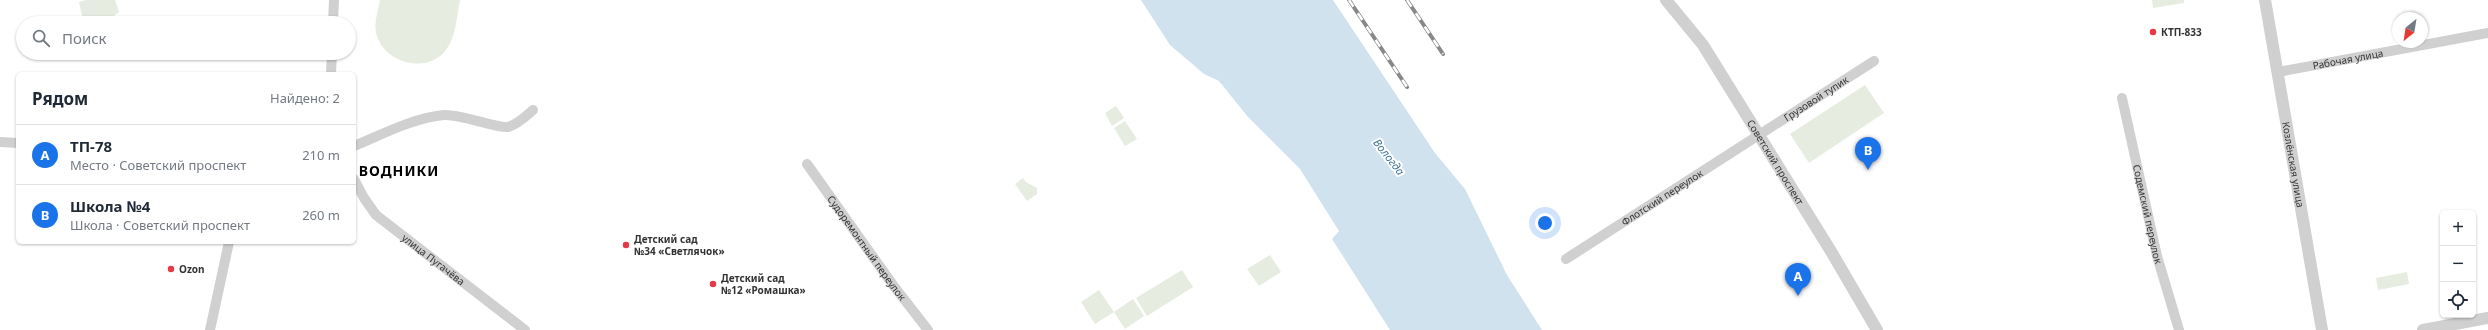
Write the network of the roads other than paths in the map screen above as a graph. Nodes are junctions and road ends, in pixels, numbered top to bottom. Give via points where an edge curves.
1 (334, 0) edge
2 (1666, 0) edge
3 (2265, 0) edge
4 (333, 16) edge
5 (2488, 33) edge
6 (332, 60) edge
7 (1874, 61) dead end
8 (331, 72) edge
9 (2278, 72) junction
10 (2122, 98) dead end
11 (533, 110) dead end
12 (1758, 136) junction
13 (0, 142) edge
14 (16, 143) edge
15 (356, 145) edge
16 (807, 164) dead end
17 (356, 183) edge
18 (229, 244) edge
19 (1566, 259) dead end
20 (2488, 318) edge
21 (210, 330) edge
22 (525, 330) edge
23 (928, 330) edge
24 (1877, 330) edge
25 (2179, 330) edge
26 (2322, 330) edge
27 (2423, 330) edge

1 - 4 street
2 - 12 street, Советский проспект via 1703,45
3 - 9 street, Козлёнская улица
5 - 9 street, Рабочая улица
6 - 8 street
7 - 12 street, Грузовой тупик
9 - 26 street, Козлёнская улица
10 - 25 street, Содемский переулок via 2157,256
11 - 15 street via 520,121 506,127 469,117 445,115 412,122
12 - 19 street, Флотский переулок
12 - 24 street, Советский проспект
13 - 14 street
16 - 23 street, Судоремонтный переулок
17 - 22 street, улица Пугачёва via 376,215
18 - 21 street
20 - 27 street

